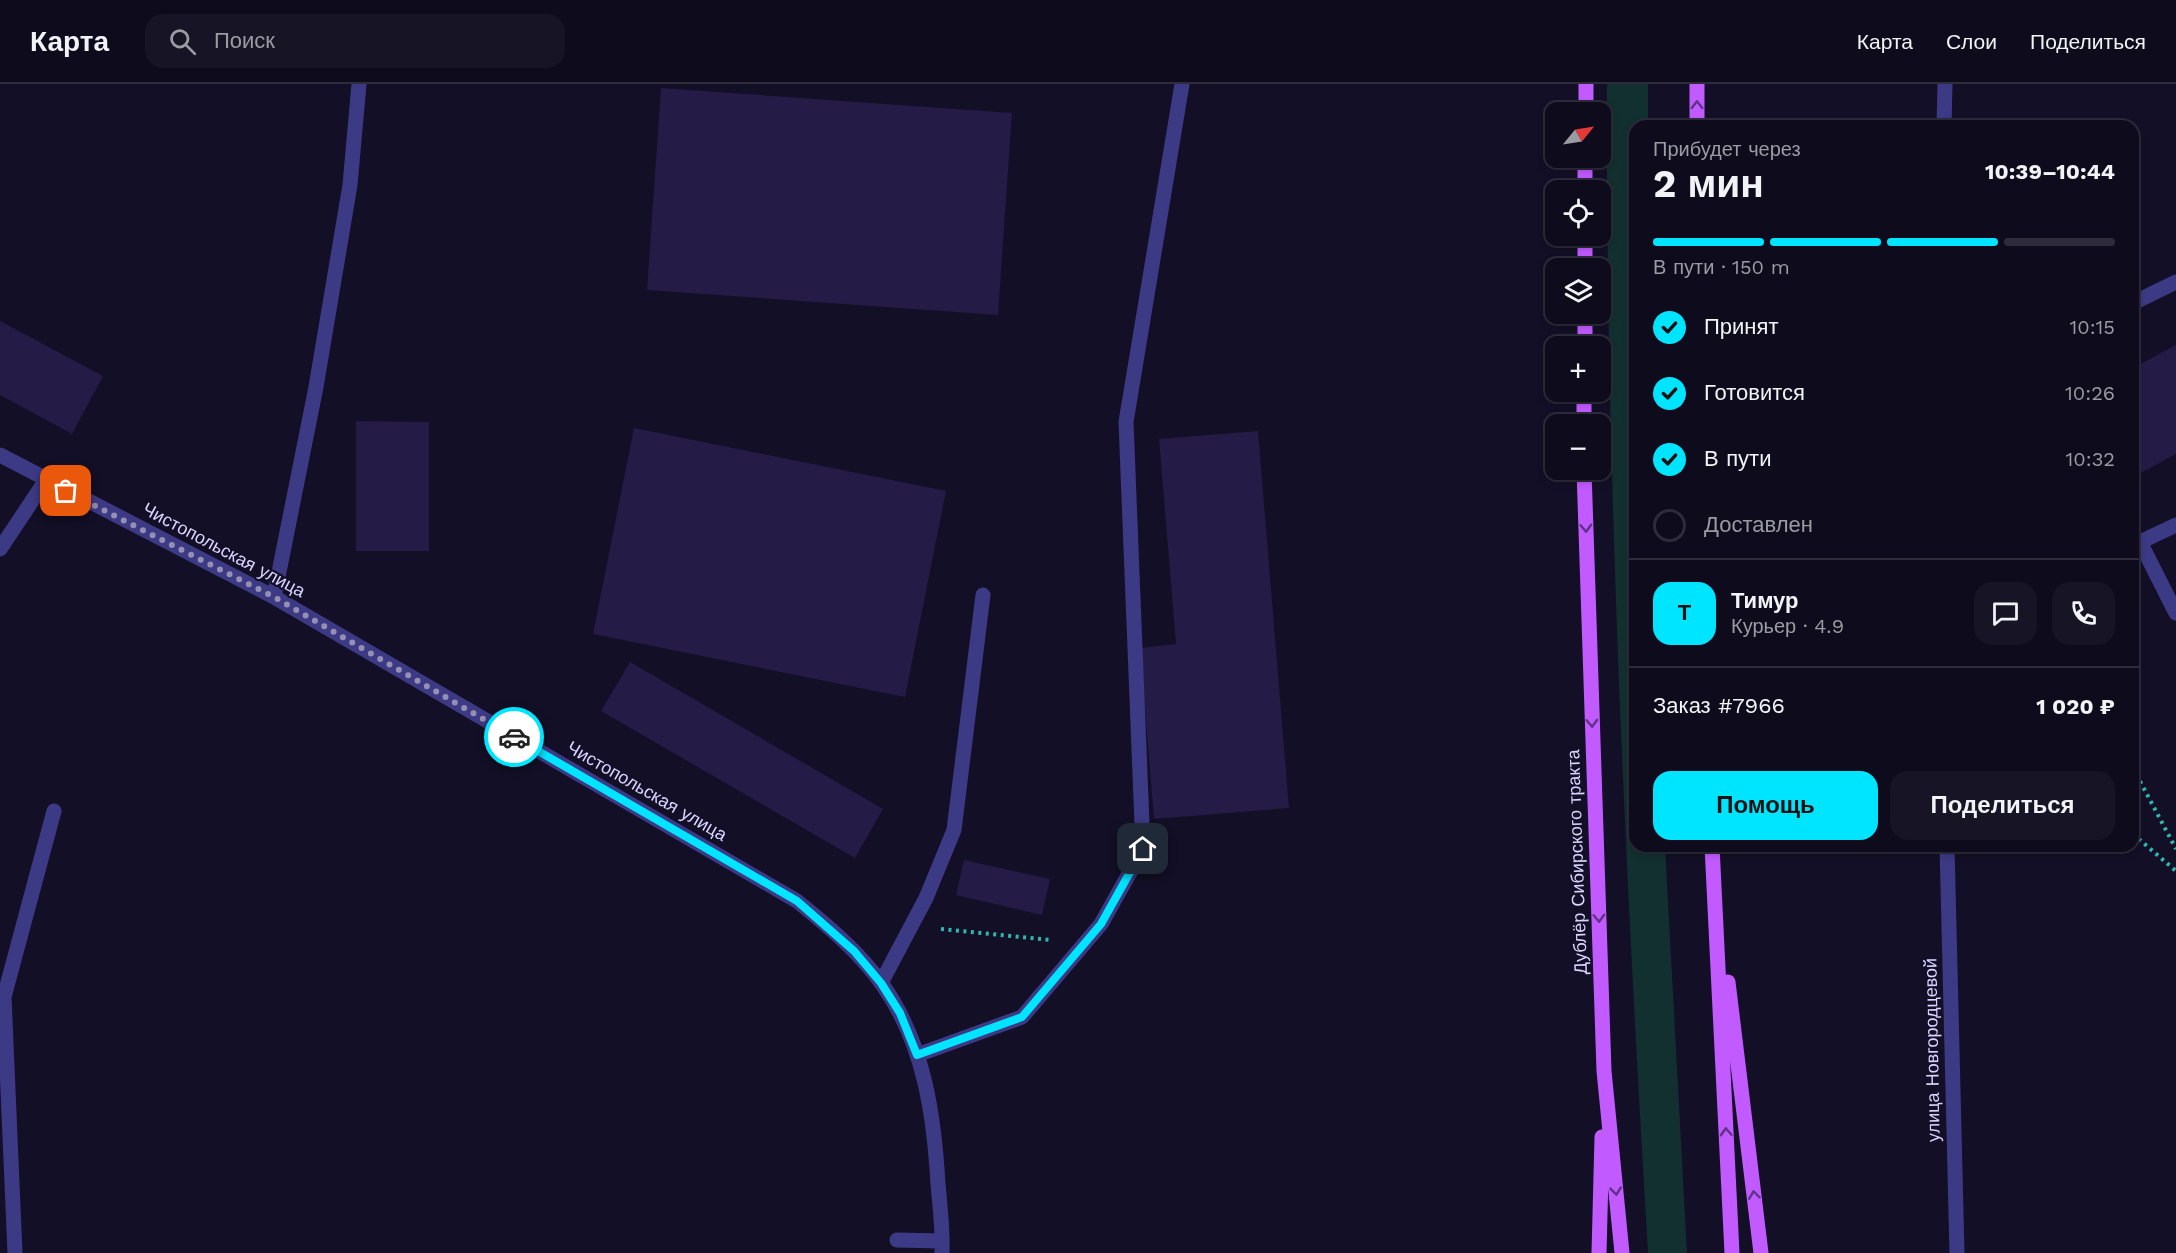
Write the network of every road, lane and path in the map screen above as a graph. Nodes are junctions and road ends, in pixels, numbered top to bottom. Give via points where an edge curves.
1 (359, 84) edge
2 (1182, 84) edge
3 (1586, 84) edge
4 (1697, 84) edge
5 (1945, 84) edge
6 (1586, 102) edge
7 (1697, 120) edge
8 (1944, 120) edge
9 (2176, 282) edge
10 (2139, 300) edge
11 (0, 455) edge
12 (46, 480) junction
13 (1584, 480) edge
14 (2176, 525) edge
15 (0, 549) edge
16 (983, 595) dead end
17 (274, 597) junction
18 (2176, 613) edge
19 (2139, 779) edge
20 (54, 811) dead end
21 (2139, 839) edge
22 (2176, 849) edge
23 (1947, 852) edge
24 (1712, 853) edge
25 (2176, 871) edge
26 (911, 926) junction
27 (1084, 944) junction
28 (881, 983) junction
29 (2, 997) edge
30 (917, 1055) junction
31 (1604, 1071) junction
32 (897, 1240) dead end
33 (942, 1247) edge
34 (15, 1253) edge
35 (1599, 1253) edge
36 (1622, 1253) edge
37 (1732, 1253) edge
38 (1761, 1253) edge
39 (1957, 1253) edge

1 - 17 street via 350,185 316,387
2 - 27 street via 1126,422 1143,849 1101,924
3 - 6 main road
7 -> 4 main road
5 - 8 street
9 - 10 street
11 - 12 street, Чистопольская улица
12 - 15 street
12 - 17 street, Чистопольская улица
13 -> 31 main road, Дублёр Сибирского тракта
14 - 18 street via 2140,542
16 - 26 street via 954,830
17 - 28 street, Чистопольская улица via 797,901 854,951
19 - 22 path
20 - 29 street
21 - 25 path
23 - 39 street, улица Новгородцевой
37 -> 24 main road
38 -> 24 main road
26 - 27 path
26 - 28 street
27 - 30 street via 1022,1017
28 - 30 street, Чистопольская улица via 900,1013
29 - 34 street
30 - 33 street, Чистопольская улица via 935,1132
31 - 35 main road
31 -> 36 main road, Дублёр Сибирского тракта
32 - 33 street

